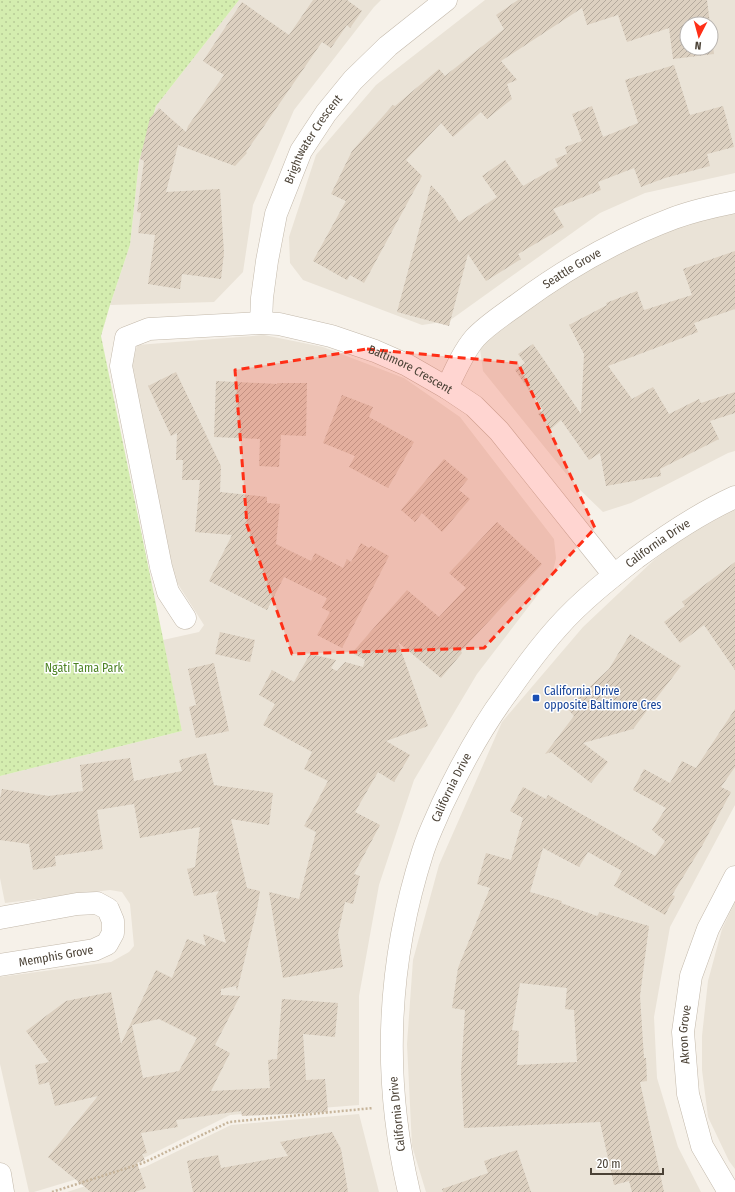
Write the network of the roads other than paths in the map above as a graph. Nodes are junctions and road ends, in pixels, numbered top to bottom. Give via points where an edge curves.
1 (446, 0) edge
2 (735, 202) edge
3 (260, 323) junction
4 (447, 388) junction
5 (735, 497) edge
6 (614, 574) junction
7 (185, 618) dead end
8 (735, 877) edge
9 (0, 918) edge
10 (0, 965) edge
11 (0, 1174) edge
12 (3, 1192) edge
13 (409, 1192) edge
14 (729, 1192) edge

1 - 3 street, Brightwater Crescent via 388,46 354,80 326,113 301,151 276,214 267,261
2 - 4 street, Seattle Grove via 674,218 635,234 543,285 475,338
3 - 4 street, Baltimore Crescent via 304,329 376,351
3 - 7 street, Baltimore Crescent via 149,329 126,338 120,366 161,567 168,592
4 - 6 street, Baltimore Crescent via 474,406 499,431
5 - 6 street, California Drive via 665,537
6 - 13 street, California Drive via 559,626 488,719 458,771 426,843 407,912 394,984 391,1056 401,1160
8 - 14 street, Akron Grove via 708,929 691,976 683,1032 688,1094 702,1146
9 - 10 street, Memphis Grove via 77,904 97,903 108,909 113,921 112,933 107,944 94,950
11 - 12 street

